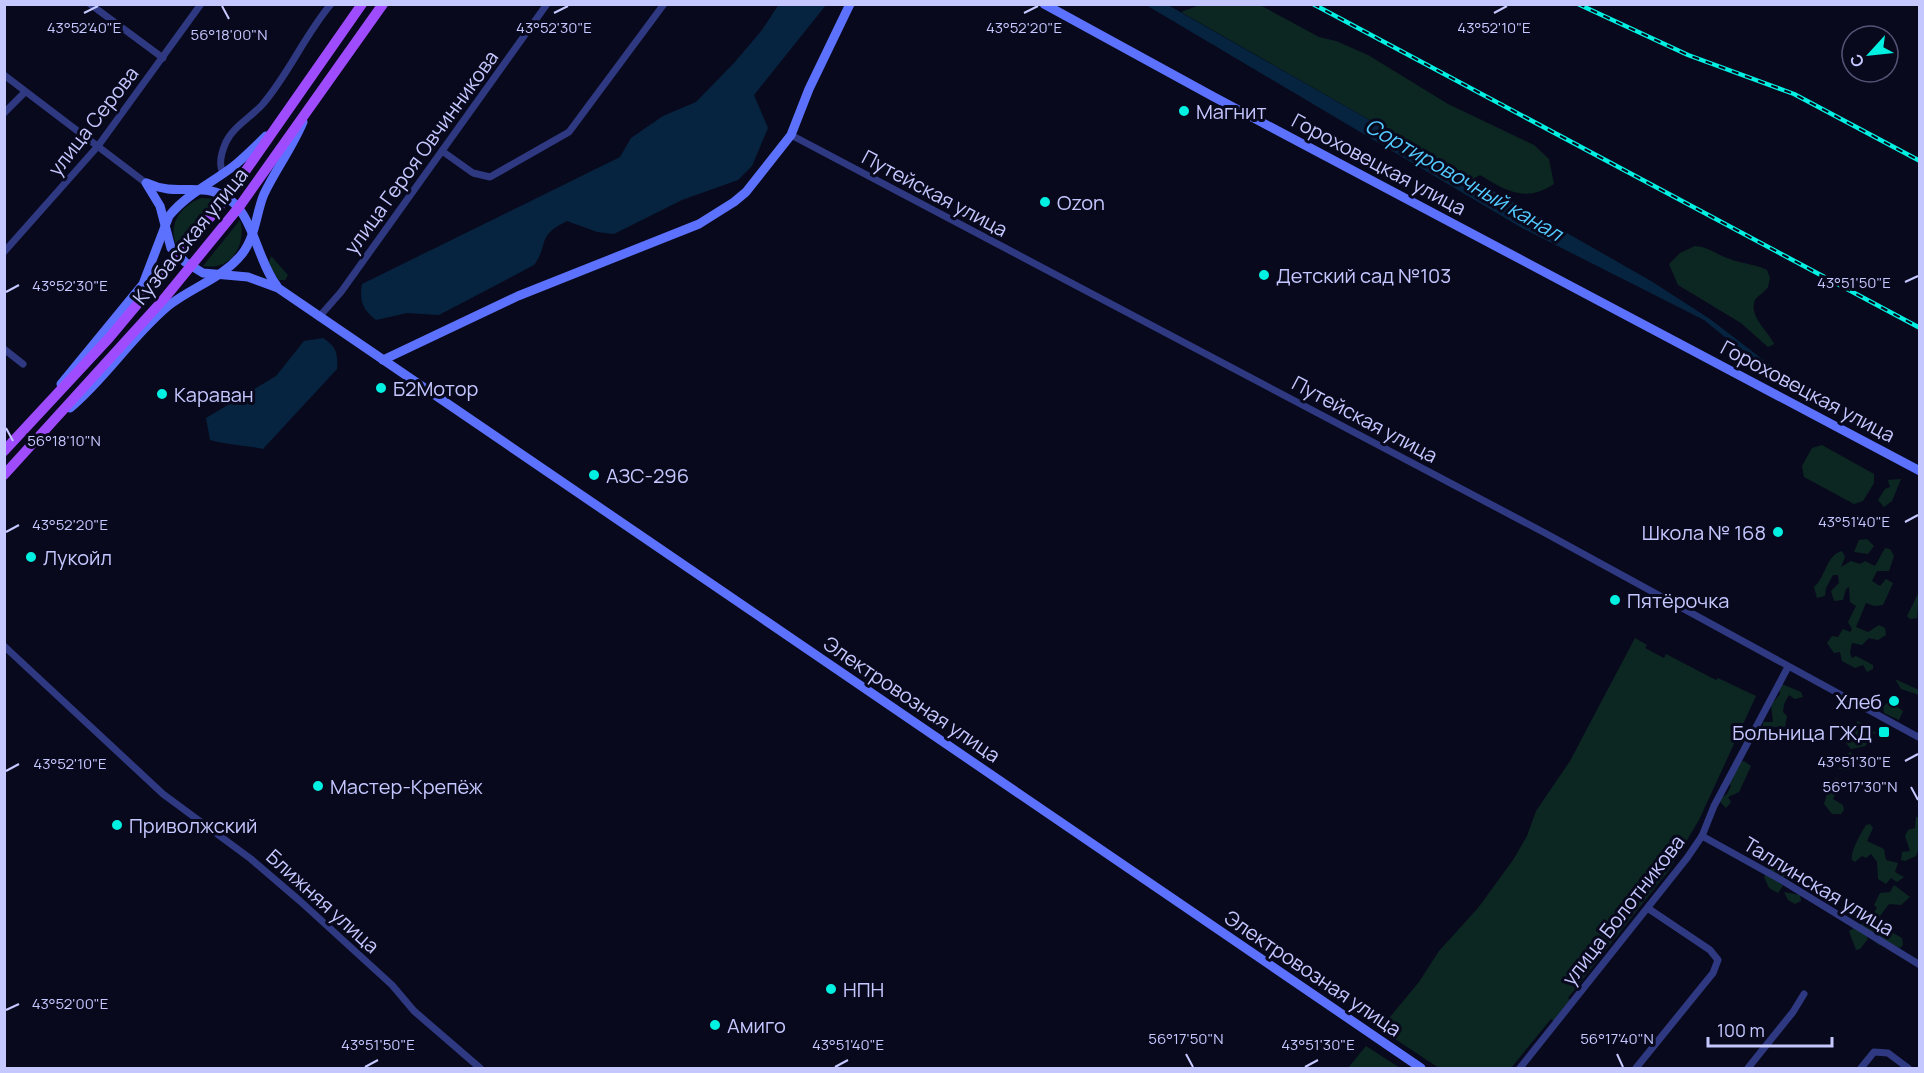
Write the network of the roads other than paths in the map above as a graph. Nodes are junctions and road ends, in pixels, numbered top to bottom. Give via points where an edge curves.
1 (90, 4) edge
2 (201, 4) edge
3 (331, 4) edge
4 (362, 4) edge
5 (383, 4) edge
6 (547, 4) edge
7 (664, 4) edge
8 (850, 4) edge
9 (1044, 4) edge
10 (163, 58) junction
11 (4, 75) edge
12 (25, 92) junction
13 (292, 108) junction
14 (4, 113) edge
15 (304, 118) junction
16 (791, 135) junction
17 (98, 146) junction
18 (442, 151) junction
19 (223, 173) junction
20 (146, 183) junction
21 (196, 190) junction
22 (228, 196) junction
23 (239, 207) junction
24 (165, 227) junction
25 (252, 236) junction
26 (4, 252) edge
27 (178, 257) junction
28 (191, 267) junction
29 (219, 274) junction
30 (278, 288) junction
31 (319, 317) junction
32 (4, 349) edge
33 (383, 360) junction
34 (23, 364) dead end
35 (42, 411) junction
36 (51, 422) junction
37 (4, 452) edge
38 (1920, 471) edge
39 (4, 475) edge
40 (4, 646) edge
41 (1788, 667) junction
42 (1920, 738) edge
43 (1702, 836) junction
44 (1649, 909) junction
45 (1920, 965) edge
46 (1804, 994) dead end
47 (480, 1068) edge
48 (1421, 1068) edge
49 (1520, 1068) edge
50 (1636, 1068) edge
51 (1748, 1068) edge
52 (1861, 1068) edge
53 (1908, 1068) edge

1 - 10 street
2 - 10 street, улица Серова
3 - 19 street, Кузбасская улица via 309,30 292,64 262,104 226,141 221,158
4 - 13 main road, Кузбасская улица
5 - 15 main road, Кузбасская улица
6 - 18 street, улица Героя Овчинникова
7 - 18 street via 569,132 490,177 473,173
8 - 16 street
9 - 38 street, Гороховецкая улица
10 - 17 street, улица Серова
11 - 12 street
12 - 14 street
12 - 17 street
13 - 19 street via 257,146
13 - 22 main road, Кузбасская улица
15 - 23 main road, Кузбасская улица
15 - 25 street via 293,147 263,197
16 - 33 street via 746,192 718,214 680,233 518,296
16 - 41 street, Путейская улица via 1537,528
17 - 20 street
17 - 26 street, улица Серова
18 - 31 street, улица Героя Овчинникова
19 - 21 street
20 - 21 street via 166,190
20 - 24 street via 160,206
21 - 22 street
21 - 24 street via 177,207
22 - 23 street
22 - 27 main road, Кузбасская улица
23 - 25 street
23 - 28 main road, Кузбасская улица
24 - 27 street via 166,238
24 - 35 street via 143,284
25 - 29 street via 242,254
25 - 30 street
27 - 28 street
27 - 35 main road, Кузбасская улица
28 - 29 street
28 - 36 main road, Кузбасская улица
29 - 30 street via 254,278
29 - 36 street via 169,306 80,400
30 - 31 street, Электровозная улица
31 - 33 street, Электровозная улица
32 - 34 street
33 - 48 street, Электровозная улица
35 - 37 main road, Кузбасская улица
36 - 39 main road, Кузбасская улица
40 - 47 street, Ближняя улица via 163,794 300,901 392,985 414,1011
41 - 42 street, Путейская улица
41 - 43 street, улица Болотникова
43 - 44 street, улица Болотникова
43 - 45 street, Таллинская улица via 1784,881
44 - 49 street, улица Болотникова
44 - 50 street via 1710,950 1718,960 1713,973
46 - 51 street
52 - 53 street via 1874,1052 1888,1053

